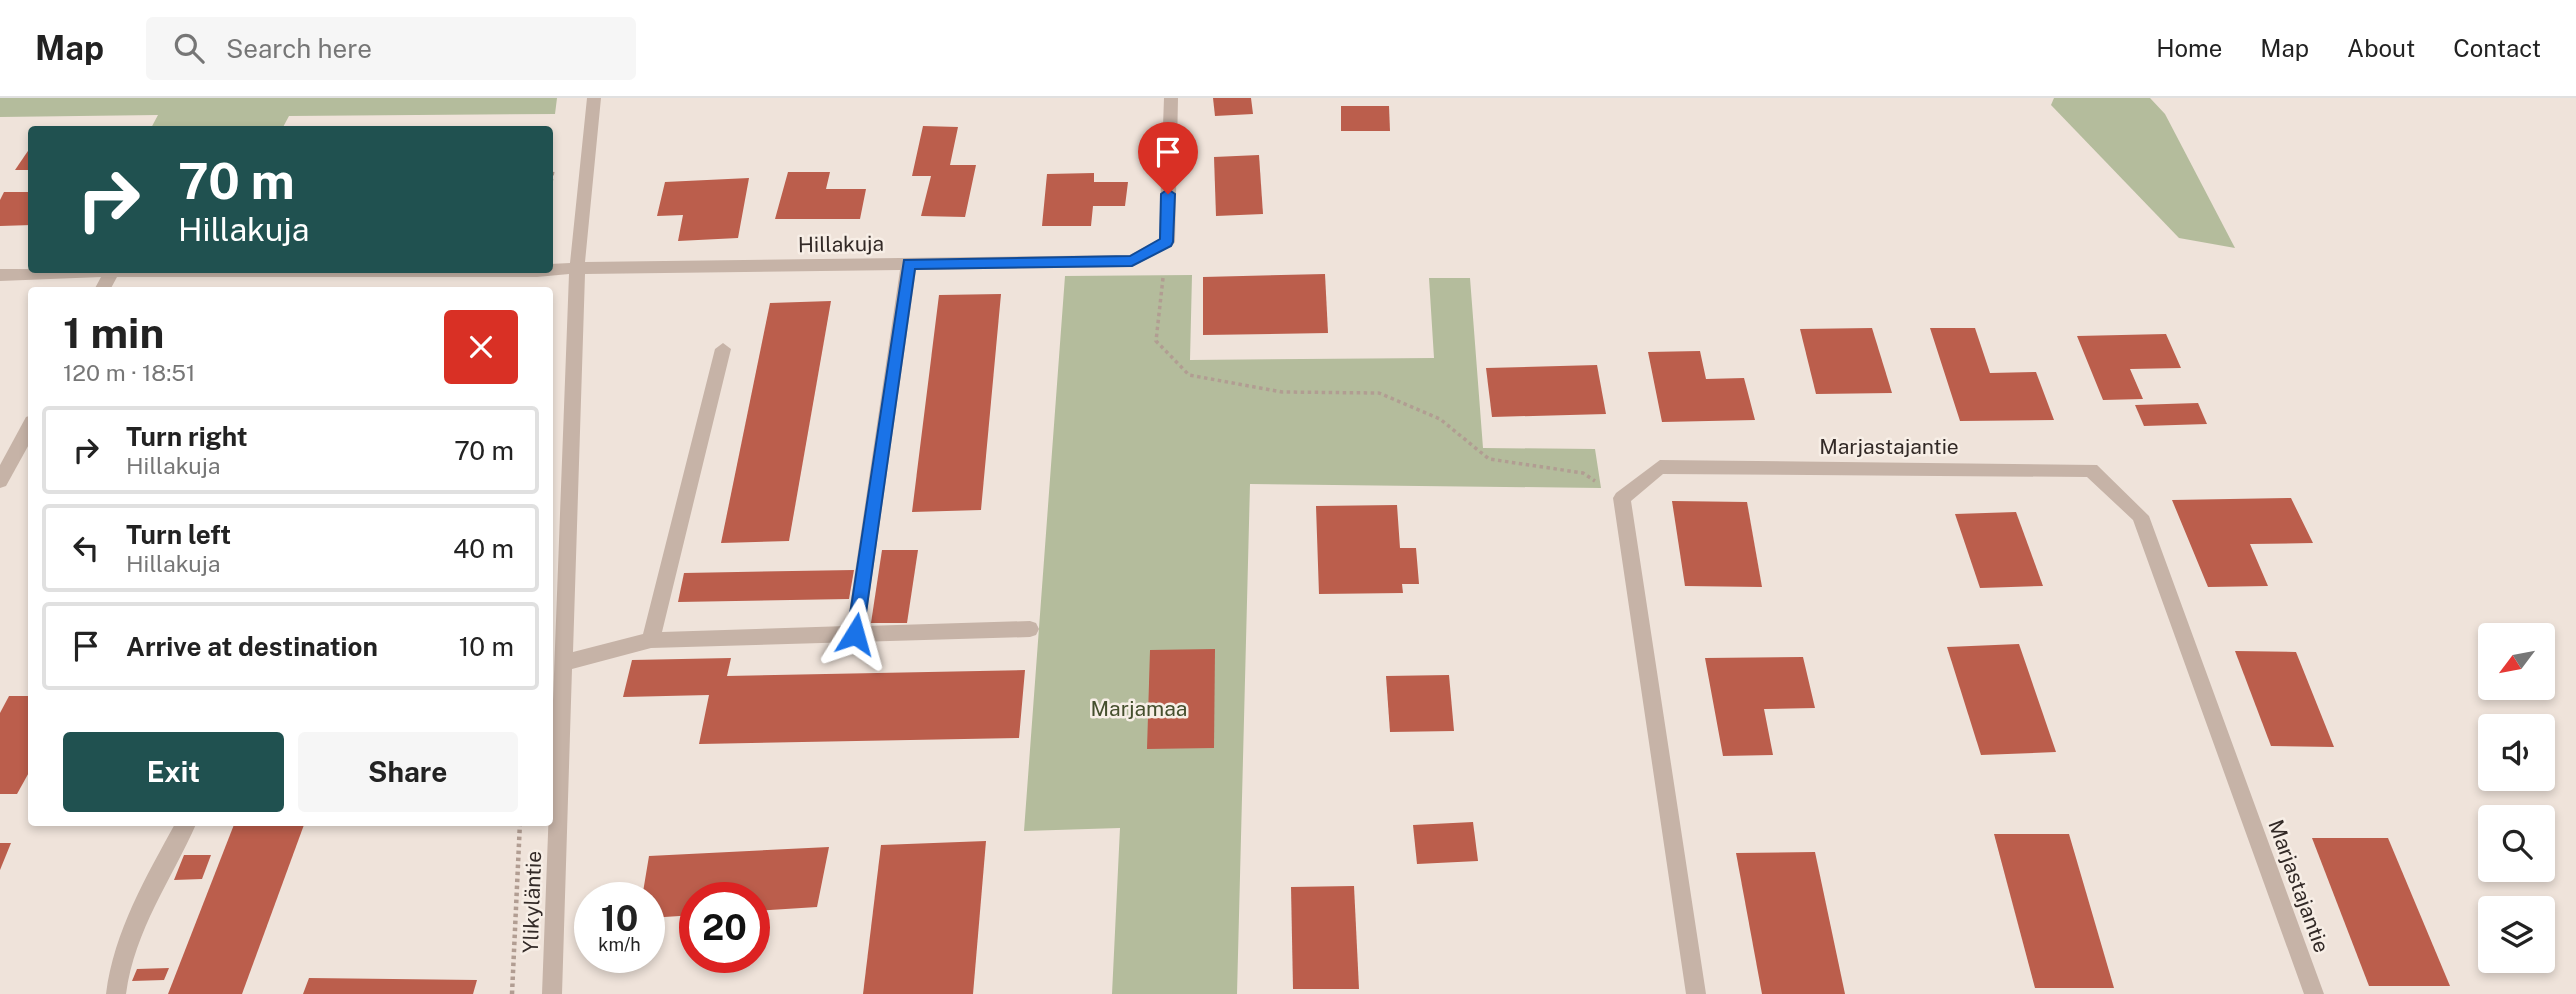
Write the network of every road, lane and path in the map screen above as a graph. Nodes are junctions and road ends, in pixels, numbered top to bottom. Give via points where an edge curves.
1 (594, 98) edge
2 (1171, 98) edge
3 (1167, 242) junction
4 (909, 264) junction
5 (577, 268) junction
6 (553, 270) edge
7 (56, 273) edge
8 (0, 275) edge
9 (723, 349) dead end
10 (28, 429) edge
11 (0, 481) edge
12 (1622, 499) junction
13 (1030, 629) dead end
14 (855, 634) junction
15 (651, 640) junction
16 (564, 663) junction
17 (185, 826) edge
18 (520, 826) edge
19 (116, 994) edge
20 (512, 994) edge
21 (552, 994) edge
22 (1696, 994) edge
23 (2315, 994) edge

1 - 5 street, Ylikyläntie
2 - 3 street
3 - 4 street, Hillakuja via 1132,261
3 - 12 path via 1156,341 1189,375 1282,392 1379,393 1440,419 1489,458 1583,473
4 - 5 street, Hillakuja
4 - 14 street
5 - 6 street, Hillakuja
5 - 16 street, Ylikyläntie
7 - 8 street, Hillakuja
9 - 15 street
10 - 11 street
12 - 22 street
12 - 23 street, Marjastajantie via 1660,467 2091,470 2140,516
13 - 14 street
14 - 15 street
15 - 16 street
16 - 21 street, Ylikyläntie
17 - 19 street via 147,897 117,973
18 - 20 path

